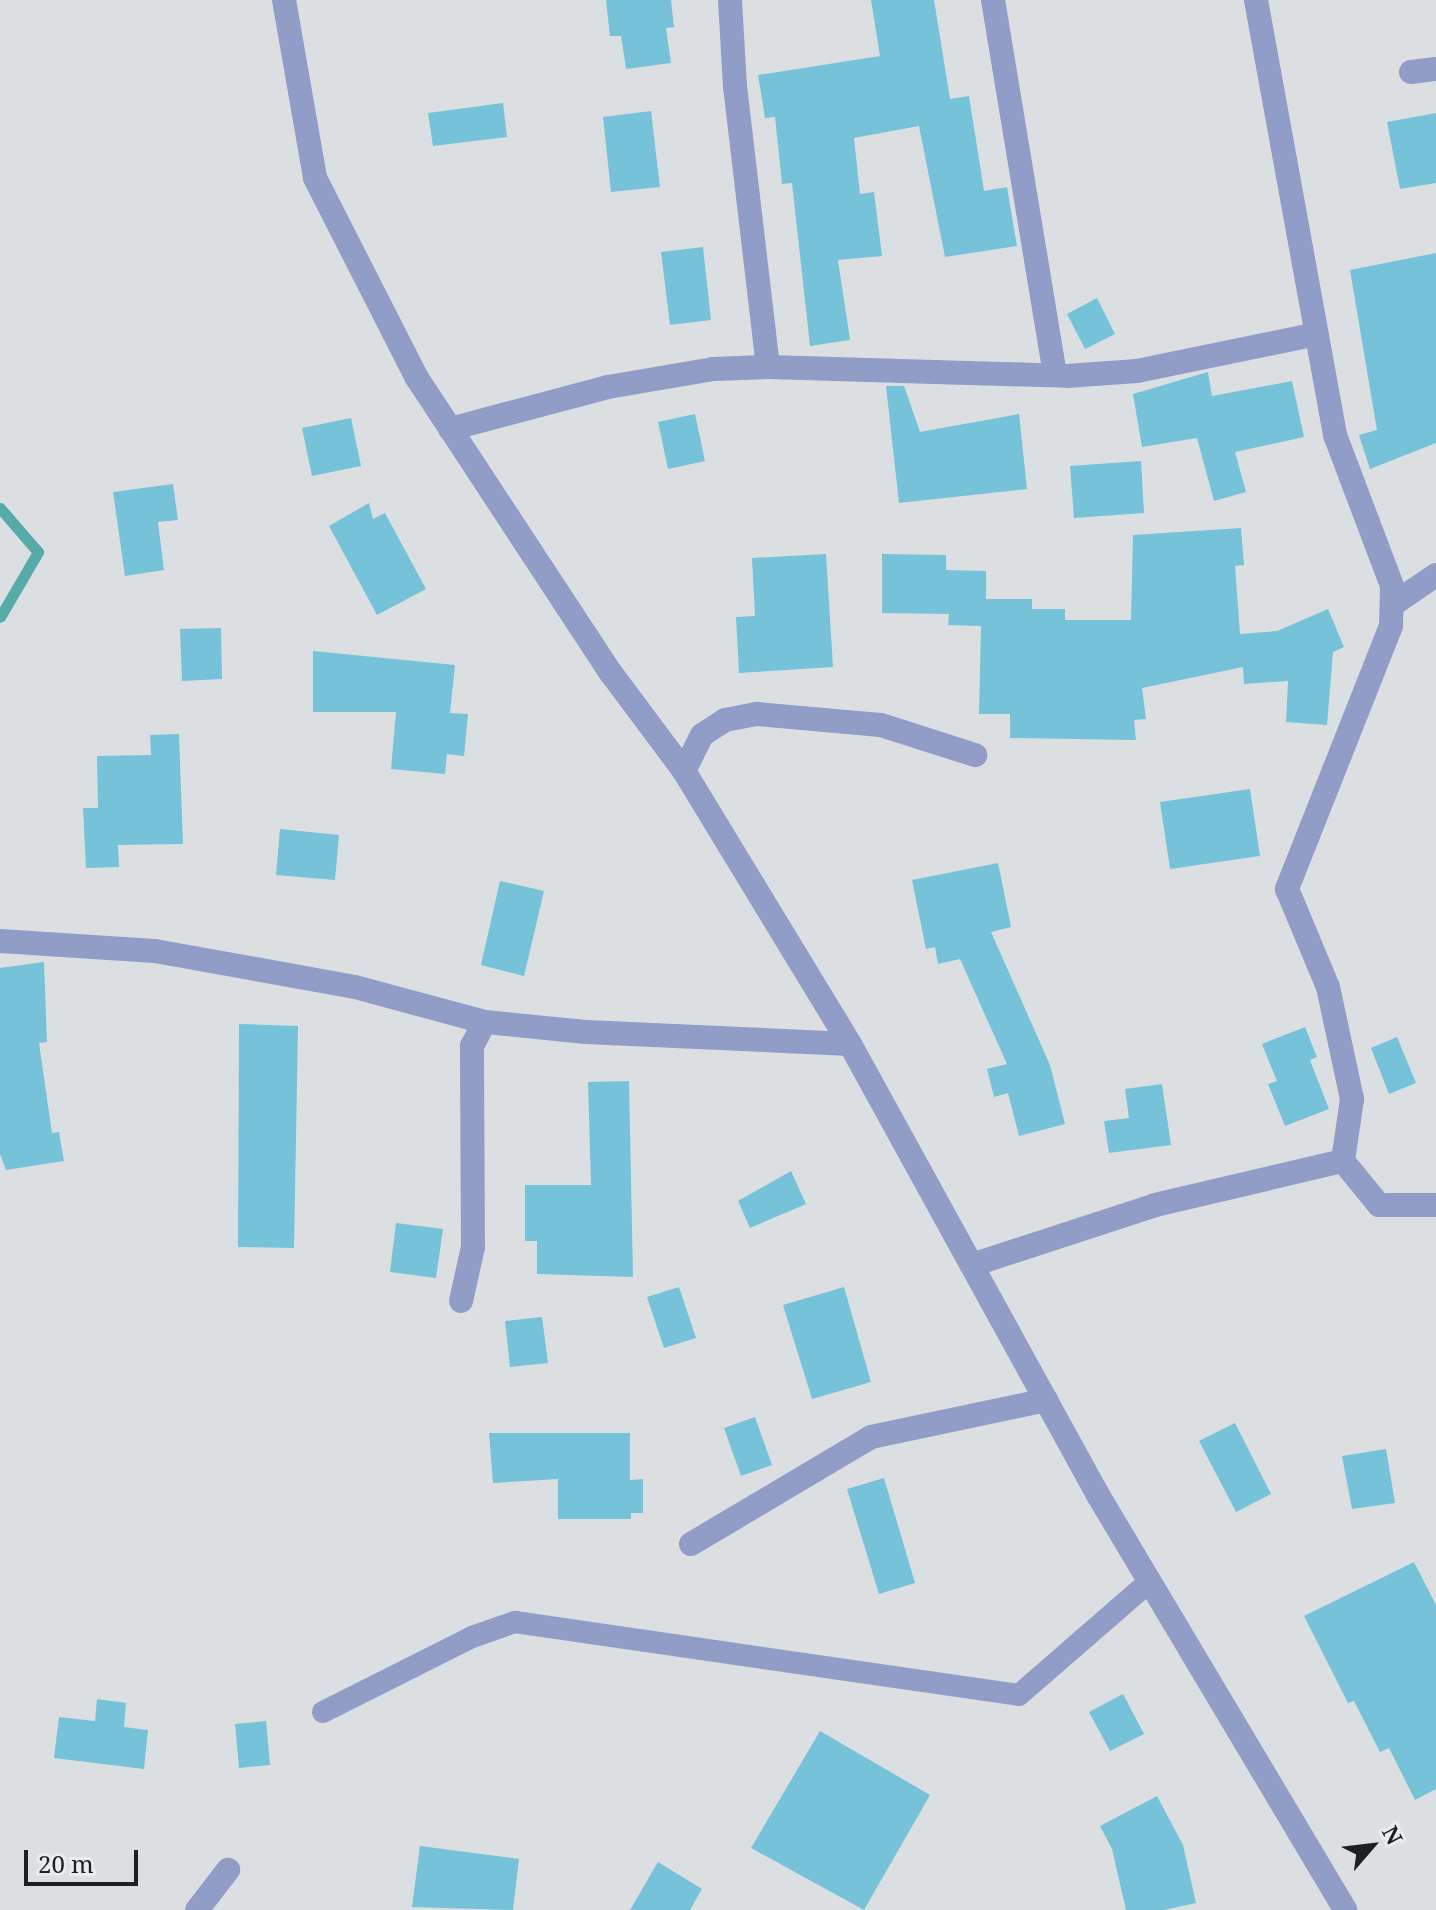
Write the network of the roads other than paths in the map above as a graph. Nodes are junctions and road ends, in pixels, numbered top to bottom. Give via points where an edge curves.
1 (284, 0) edge
2 (730, 0) edge
3 (993, 0) edge
4 (1256, 0) edge
5 (1436, 69) edge
6 (1411, 72) dead end
7 (1313, 335) junction
8 (768, 367) junction
9 (1055, 375) junction
10 (450, 429) junction
11 (1436, 575) edge
12 (1392, 605) junction
13 (975, 755) dead end
14 (684, 771) junction
15 (0, 941) edge
16 (485, 1022) junction
17 (850, 1044) junction
18 (1343, 1161) junction
19 (1436, 1205) edge
20 (975, 1264) junction
21 (461, 1301) dead end
22 (1046, 1400) junction
23 (691, 1544) dead end
24 (1149, 1582) junction
25 (323, 1712) dead end
26 (228, 1870) dead end
27 (197, 1910) edge
28 (1345, 1910) edge

1 - 10 street via 315,178 417,378
2 - 8 street
3 - 9 street
4 - 7 street
5 - 6 street
7 - 9 street via 1137,371
7 - 12 street via 1335,435 1392,586
8 - 9 street
8 - 10 street via 713,369 608,387
10 - 14 street via 611,673
11 - 12 street
12 - 18 street via 1391,626 1369,689 1317,804 1287,889 1328,987 1352,1099
13 - 14 street via 881,725 757,714 725,720 702,735
14 - 17 street
15 - 16 street via 155,951 355,987
16 - 17 street
16 - 21 street via 472,1046 473,1247
17 - 20 street
18 - 19 street via 1379,1205
18 - 20 street via 1155,1205
20 - 22 street
22 - 23 street via 871,1437
22 - 24 street
24 - 25 lane via 1052,1672 1019,1695 515,1622 472,1637
24 - 28 street
26 - 27 street

